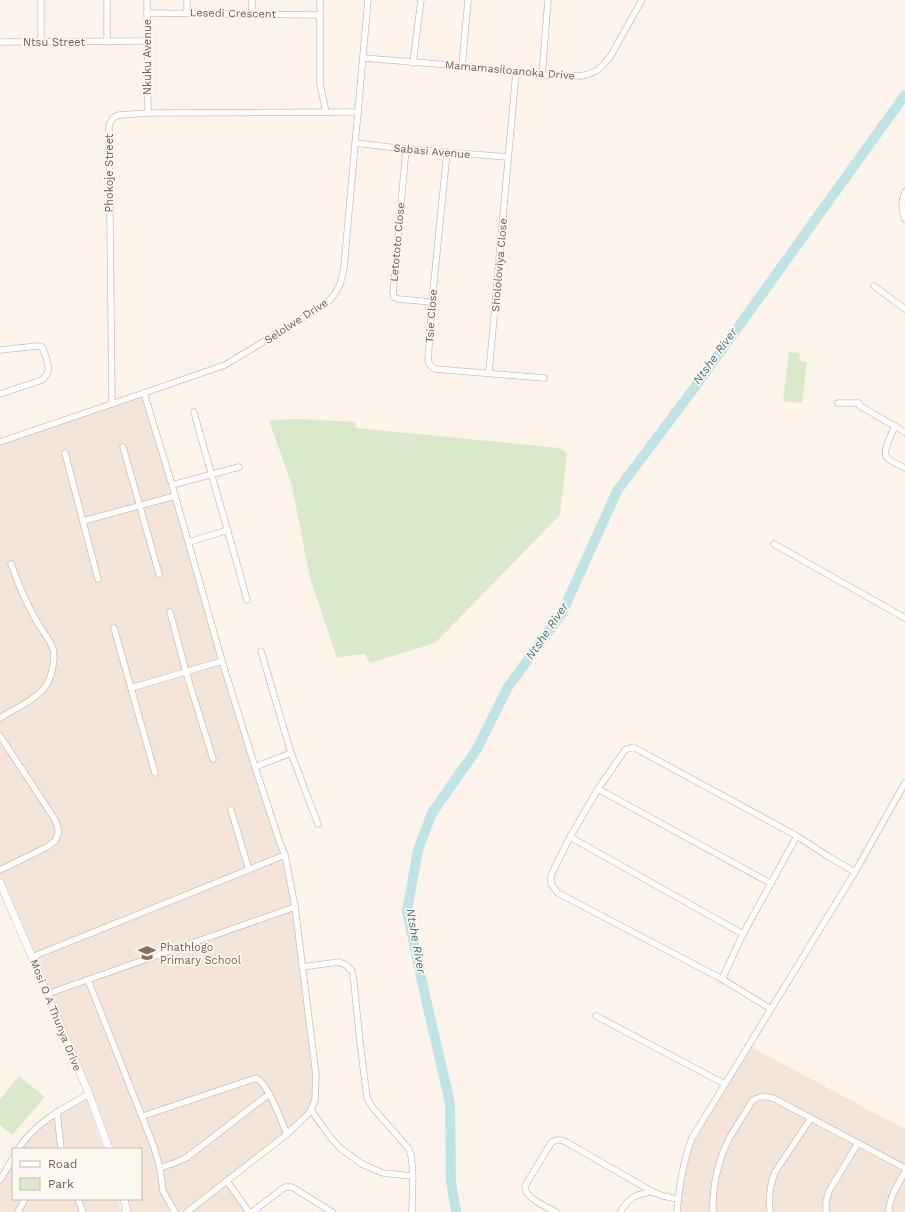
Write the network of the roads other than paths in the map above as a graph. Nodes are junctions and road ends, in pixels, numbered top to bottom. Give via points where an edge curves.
1 (41, 0) edge
2 (107, 0) edge
3 (147, 0) edge
4 (187, 0) edge
5 (252, 0) edge
6 (320, 0) edge
7 (368, 0) edge
8 (421, 0) edge
9 (468, 0) edge
10 (548, 0) edge
11 (642, 0) edge
12 (147, 13) junction
13 (187, 13) junction
14 (252, 14) junction
15 (320, 15) junction
16 (41, 41) junction
17 (147, 41) junction
18 (0, 42) edge
19 (107, 42) junction
20 (363, 58) junction
21 (413, 63) junction
22 (462, 66) junction
23 (516, 72) junction
24 (542, 75) junction
25 (326, 112) junction
26 (358, 112) junction
27 (148, 113) junction
28 (356, 143) junction
29 (406, 149) junction
30 (447, 152) junction
31 (508, 157) junction
32 (905, 192) edge
33 (905, 219) edge
34 (874, 286) dead end
35 (432, 302) junction
36 (905, 309) edge
37 (0, 350) edge
38 (489, 372) junction
39 (544, 378) dead end
40 (0, 394) edge
41 (144, 394) junction
42 (838, 403) dead end
43 (112, 404) junction
44 (194, 412) dead end
45 (895, 426) junction
46 (905, 432) edge
47 (0, 442) edge
48 (122, 447) dead end
49 (66, 453) dead end
50 (239, 467) dead end
51 (905, 468) edge
52 (211, 475) junction
53 (172, 485) junction
54 (176, 496) junction
55 (140, 506) junction
56 (83, 521) junction
57 (228, 530) junction
58 (189, 542) junction
59 (774, 544) dead end
60 (11, 564) dead end
61 (159, 574) dead end
62 (98, 579) dead end
63 (247, 600) dead end
64 (170, 612) dead end
65 (905, 618) edge
66 (114, 628) dead end
67 (261, 651) dead end
68 (222, 661) junction
69 (186, 672) junction
70 (131, 688) junction
71 (0, 718) edge
72 (0, 736) edge
73 (291, 753) junction
74 (212, 759) dead end
75 (255, 767) junction
76 (155, 773) dead end
77 (905, 783) edge
78 (598, 789) junction
79 (232, 810) dead end
80 (318, 824) dead end
81 (797, 836) junction
82 (570, 837) junction
83 (286, 855) junction
84 (0, 870) edge
85 (249, 870) junction
86 (855, 872) junction
87 (0, 883) edge
88 (770, 883) junction
89 (295, 907) junction
90 (743, 934) junction
91 (32, 957) junction
92 (302, 966) junction
93 (722, 979) junction
94 (88, 980) junction
95 (47, 994) junction
96 (771, 1009) junction
97 (596, 1016) dead end
98 (725, 1084) junction
99 (89, 1094) junction
100 (270, 1094) junction
101 (311, 1110) junction
102 (57, 1112) junction
103 (143, 1116) junction
104 (811, 1118) junction
105 (287, 1134) junction
106 (858, 1142) junction
107 (60, 1147) edge
108 (19, 1148) edge
109 (109, 1148) edge
110 (12, 1160) edge
111 (160, 1168) junction
112 (905, 1168) edge
113 (905, 1172) edge
114 (412, 1176) junction
115 (0, 1180) edge
116 (227, 1181) junction
117 (653, 1192) junction
118 (678, 1199) junction
119 (24, 1200) edge
120 (78, 1200) edge
121 (124, 1200) edge
122 (22, 1205) junction
123 (18, 1212) edge
124 (25, 1212) edge
125 (83, 1212) edge
126 (127, 1212) edge
127 (175, 1212) edge
128 (187, 1212) edge
129 (249, 1212) edge
130 (252, 1212) edge
131 (332, 1212) edge
132 (412, 1212) edge
133 (556, 1212) edge
134 (620, 1212) edge
135 (677, 1212) edge
136 (713, 1212) edge
137 (770, 1212) edge
138 (826, 1212) edge
139 (889, 1212) edge

1 - 16 street
2 - 19 street
3 - 12 street, Nkuku Avenue
4 - 13 street
5 - 14 street
6 - 15 street
7 - 20 street, Selolwe Drive
8 - 21 street
9 - 22 street
10 - 24 street
11 - 24 street, Mamamasiloanoka Drive via 610,57 598,70 580,76
12 - 13 street, Lesedi Crescent
12 - 17 street, Nkuku Avenue
13 - 14 street, Lesedi Crescent
14 - 15 street, Lesedi Crescent
15 - 25 street via 320,84
16 - 18 street, Ntsu Street
16 - 19 street, Ntsu Street
17 - 19 street, Ntsu Street
17 - 27 street, Nkuku Avenue
20 - 21 street, Mamamasiloanoka Drive
20 - 26 street, Selolwe Drive
21 - 22 street, Mamamasiloanoka Drive
22 - 23 street, Mamamasiloanoka Drive
23 - 24 street, Mamamasiloanoka Drive
23 - 31 street, Shololoviya Close
25 - 26 street, Phokoje Street
25 - 27 street, Phokoje Street
26 - 28 street, Selolwe Drive
27 - 43 street, Phokoje Street via 119,115 112,118 109,126
28 - 29 street, Sabasi Avenue
28 - 41 street, Selolwe Drive via 344,267 339,287 334,295 327,303 235,360
29 - 30 street, Sabasi Avenue
29 - 35 street, Letototo Close via 393,293 398,299
30 - 31 street, Sabasi Avenue
30 - 35 street, Tsie Close
31 - 38 street, Shololoviya Close
32 - 33 street via 902,207
34 - 36 street
35 - 38 street, Tsie Close via 428,361 431,366 435,369
37 - 40 street via 37,346 44,351 48,369 42,380
38 - 39 street, Tsie Close
41 - 43 street, Selolwe Drive
41 - 53 street
42 - 45 street via 859,403
43 - 47 street, Selolwe Drive
44 - 52 street
45 - 46 street
45 - 51 street via 885,456
48 - 55 street
49 - 56 street
50 - 52 street
52 - 53 street
52 - 57 street
53 - 54 street
54 - 55 street
54 - 58 street
55 - 56 street
55 - 61 street
56 - 62 street
57 - 58 street
57 - 63 street
58 - 68 street
59 - 65 street
60 - 71 street via 20,588 53,647 54,654 51,676 45,687 37,695
64 - 69 street
66 - 70 street
67 - 73 street
68 - 69 street
68 - 75 street
69 - 70 street
69 - 74 street
70 - 76 street
72 - 84 street via 54,818 58,834 55,841 47,847
73 - 75 street
73 - 80 street
75 - 83 street
77 - 86 street
78 - 81 street via 625,750 633,748
78 - 82 street
78 - 88 street
79 - 85 street
81 - 86 street
81 - 88 street
82 - 90 street
82 - 93 street via 551,877 551,884 558,893
83 - 85 street
83 - 89 street
85 - 91 street
86 - 96 street
87 - 91 street, Mosi O A Thunya Drive
88 - 90 street
89 - 92 street
89 - 94 street
90 - 93 street
91 - 95 street, Mosi O A Thunya Drive
92 - 101 street via 316,1075 315,1100
92 - 114 street via 339,962 352,971 367,1098 409,1149 412,1155
93 - 96 street
94 - 95 street
94 - 103 street
95 - 99 street, Mosi O A Thunya Drive
96 - 98 street
97 - 98 street
98 - 118 street via 692,1138 682,1171
99 - 102 street
99 - 109 street, Mosi O A Thunya Drive
100 - 103 street via 260,1080 254,1078
100 - 105 street
100 - 111 street via 186,1158
101 - 105 street
101 - 114 street via 330,1138 362,1164 383,1173
102 - 107 street
102 - 108 street via 35,1128
103 - 111 street
104 - 106 street
104 - 136 street via 773,1098 762,1096 752,1101 729,1140 719,1165
104 - 137 street via 775,1172 770,1191
105 - 116 street
106 - 112 street
106 - 138 street via 829,1191
110 - 115 street
111 - 127 street via 164,1191
113 - 139 street via 892,1195
114 - 132 street
116 - 128 street
116 - 129 street
117 - 118 street
117 - 133 street via 562,1140 554,1140 525,1186 525,1190 528,1196
117 - 134 street via 635,1195 626,1202
118 - 135 street
119 - 122 street
120 - 125 street
121 - 126 street
122 - 123 street
122 - 124 street
130 - 131 street via 284,1187 290,1186

